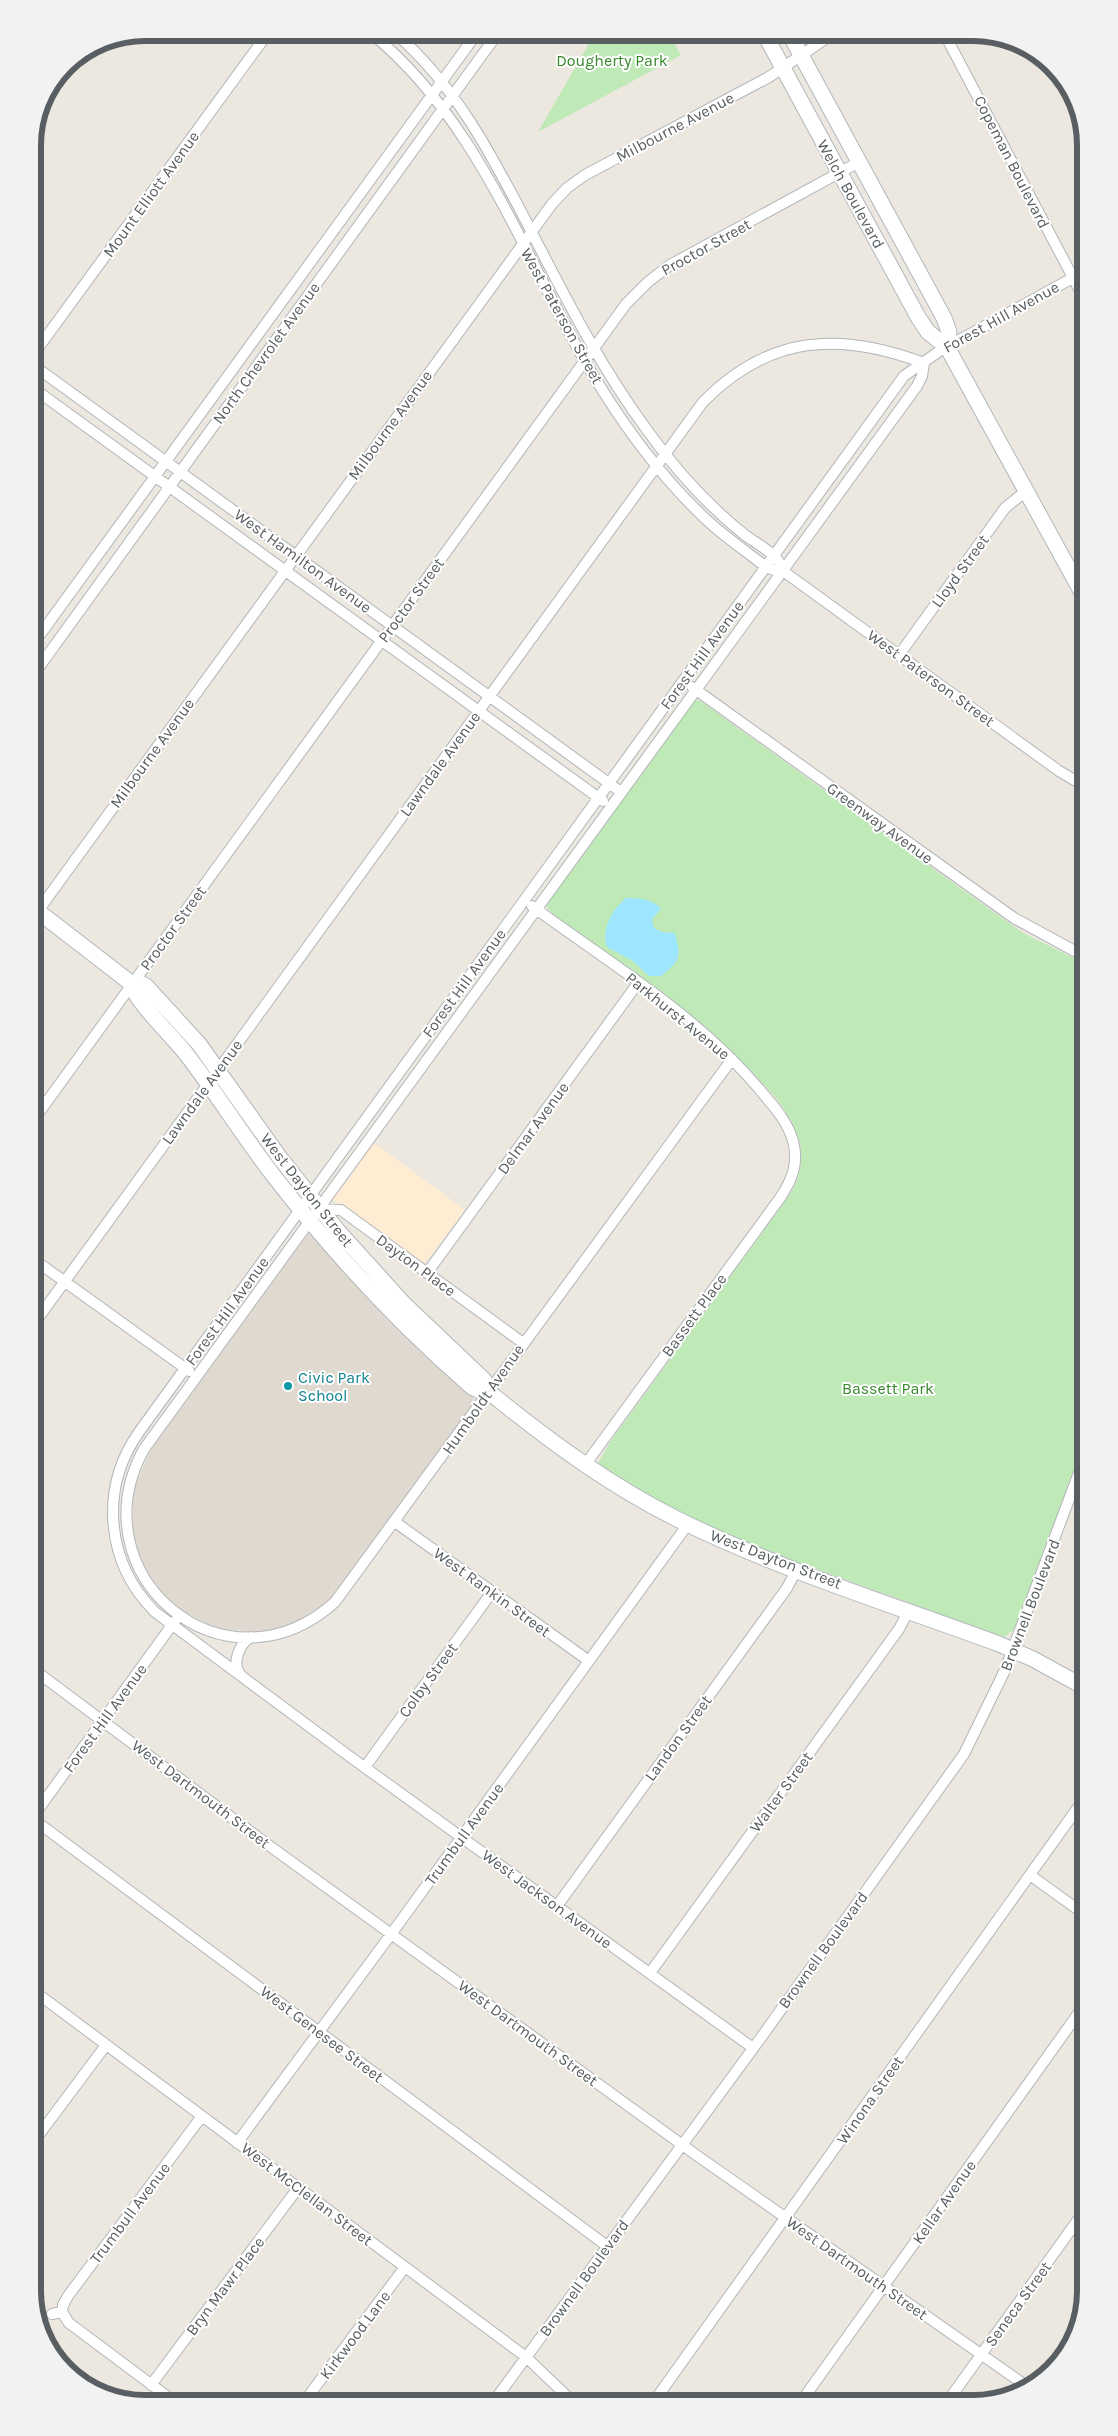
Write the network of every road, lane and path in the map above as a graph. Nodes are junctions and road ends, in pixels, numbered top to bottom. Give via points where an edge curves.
1 (261, 41) edge
2 (380, 41) edge
3 (403, 41) edge
4 (472, 41) edge
5 (492, 41) edge
6 (768, 41) edge
7 (793, 41) edge
8 (822, 41) edge
9 (948, 41) edge
10 (801, 55) junction
11 (783, 68) junction
12 (442, 81) junction
13 (433, 94) junction
14 (453, 95) junction
15 (444, 108) junction
16 (859, 162) junction
17 (839, 173) junction
18 (531, 231) junction
19 (522, 243) junction
20 (1076, 276) edge
21 (296, 282) junction
22 (310, 293) junction
23 (41, 344) edge
24 (947, 347) junction
25 (593, 349) junction
26 (585, 360) junction
27 (924, 363) junction
28 (41, 372) edge
29 (41, 394) edge
30 (664, 454) junction
31 (166, 461) junction
32 (656, 465) junction
33 (180, 472) junction
34 (155, 476) junction
35 (169, 486) junction
36 (1026, 491) junction
37 (295, 555) junction
38 (774, 556) junction
39 (766, 567) junction
40 (285, 570) junction
41 (783, 570) junction
42 (1077, 584) edge
43 (392, 626) junction
44 (41, 633) edge
45 (382, 640) junction
46 (41, 648) edge
47 (48, 654) junction
48 (899, 655) junction
49 (41, 664) edge
50 (684, 681) junction
51 (696, 690) junction
52 (489, 696) junction
53 (478, 710) junction
54 (1077, 782) edge
55 (610, 783) junction
56 (622, 792) junction
57 (599, 798) junction
58 (611, 806) junction
59 (524, 900) junction
60 (41, 905) edge
61 (536, 909) junction
62 (41, 916) edge
63 (1077, 952) edge
64 (638, 983) junction
65 (132, 984) junction
66 (417, 1048) junction
67 (430, 1057) junction
68 (732, 1059) junction
69 (218, 1070) junction
70 (208, 1084) junction
71 (41, 1110) edge
72 (349, 1142) junction
73 (362, 1151) junction
74 (795, 1160) joint
75 (310, 1196) junction
76 (310, 1213) junction
77 (41, 1265) edge
78 (428, 1273) junction
79 (64, 1281) junction
80 (41, 1314) edge
81 (224, 1315) junction
82 (236, 1323) junction
83 (523, 1343) junction
84 (185, 1369) junction
85 (197, 1377) junction
86 (488, 1392) junction
87 (585, 1465) junction
88 (1077, 1478) edge
89 (395, 1522) junction
90 (688, 1524) junction
91 (797, 1569) junction
92 (492, 1592) junction
93 (909, 1610) junction
94 (179, 1616) junction
95 (172, 1625) junction
96 (252, 1638) junction
97 (1013, 1650) junction
98 (589, 1662) junction
99 (41, 1675) edge
100 (242, 1676) junction
101 (1077, 1683) edge
102 (103, 1721) junction
103 (365, 1768) junction
104 (41, 1806) edge
105 (1077, 1809) edge
106 (41, 1825) edge
107 (461, 1837) junction
108 (1030, 1875) junction
109 (557, 1906) junction
110 (1077, 1909) edge
111 (391, 1934) junction
112 (650, 1973) junction
113 (41, 1996) edge
114 (1077, 2015) edge
115 (319, 2032) junction
116 (106, 2045) junction
117 (753, 2048) junction
118 (202, 2116) junction
119 (41, 2132) edge
120 (237, 2142) junction
121 (681, 2144) junction
122 (298, 2188) junction
123 (785, 2218) junction
124 (1077, 2221) edge
125 (607, 2246) junction
126 (405, 2267) junction
127 (884, 2286) junction
128 (981, 2355) junction
129 (526, 2357) junction
130 (1021, 2383) edge
131 (152, 2385) junction
132 (165, 2395) edge
133 (309, 2395) edge
134 (498, 2395) edge
135 (566, 2395) edge
136 (659, 2395) edge
137 (806, 2395) edge
138 (952, 2395) edge

1 - 23 street, Mount Elliott Avenue
2 - 13 street, West Paterson Street
3 - 12 street, West Paterson Street
4 - 12 street, North Chevrolet Avenue
5 - 14 street, North Chevrolet Avenue
6 - 11 street, Welch Boulevard
7 - 10 street, Welch Boulevard
8 - 10 street, Milbourne Avenue
9 - 20 street, Copeman Boulevard
10 - 11 street, Milbourne Avenue
10 - 16 street, Welch Boulevard
11 - 17 street, Welch Boulevard
11 - 18 street, Milbourne Avenue via 579,179 552,204
12 - 13 street, North Chevrolet Avenue
12 - 14 street, West Paterson Street
13 - 15 street, West Paterson Street
13 - 21 street, North Chevrolet Avenue
14 - 15 street, North Chevrolet Avenue
14 - 18 street, West Paterson Street via 480,135
15 - 19 street, West Paterson Street via 471,148
15 - 22 street, North Chevrolet Avenue
16 - 17 street, Proctor Street
16 - 24 street, Welch Boulevard via 944,318 949,332
17 - 24 street, Welch Boulevard via 923,324
17 - 25 street, Proctor Street via 664,269 626,304
18 - 19 street, Milbourne Avenue
18 - 25 street, West Paterson Street
19 - 26 street, West Paterson Street
19 - 37 street, Milbourne Avenue
20 - 24 street, Forest Hill Avenue
21 - 22 street
21 - 31 street, North Chevrolet Avenue
22 - 33 street, North Chevrolet Avenue
24 - 27 street, Forest Hill Avenue
24 - 36 street, Welch Boulevard
25 - 26 street, Proctor Street
25 - 30 street, West Paterson Street
26 - 32 street, West Paterson Street via 615,409
26 - 43 street, Proctor Street
27 - 30 street, Lawndale Avenue via 883,349 852,344 812,345 772,355 742,369 715,390 691,416
27 - 38 street, Forest Hill Avenue via 904,376
27 - 41 street, Forest Hill Avenue via 917,386
28 - 31 street, West Hamilton Avenue
29 - 34 street, West Hamilton Avenue
30 - 32 street, Lawndale Avenue
30 - 38 street, West Paterson Street via 713,507
31 - 33 street, West Hamilton Avenue
31 - 34 street, North Chevrolet Avenue
32 - 39 street, West Paterson Street via 709,522
32 - 52 street, Lawndale Avenue
33 - 35 street, North Chevrolet Avenue
33 - 37 street, West Hamilton Avenue
34 - 35 street, West Hamilton Avenue
34 - 44 street, North Chevrolet Avenue
35 - 40 street, West Hamilton Avenue
35 - 47 street, North Chevrolet Avenue
36 - 42 street, Welch Boulevard
36 - 48 street, Lloyd Street via 1005,508
37 - 40 street, Milbourne Avenue
37 - 43 street, West Hamilton Avenue
38 - 39 street, Forest Hill Avenue
38 - 41 street, West Paterson Street
39 - 41 street, West Paterson Street
39 - 50 street, Forest Hill Avenue
40 - 45 street, West Hamilton Avenue
40 - 60 street, Milbourne Avenue
41 - 48 street, West Paterson Street
41 - 51 street, Forest Hill Avenue
43 - 45 street, Proctor Street
43 - 52 street, West Hamilton Avenue
45 - 53 street, West Hamilton Avenue
45 - 65 street, Proctor Street
46 - 47 street
47 - 49 street, North Chevrolet Avenue
48 - 54 street, West Paterson Street
50 - 51 street, Greenway Avenue
50 - 55 street, Forest Hill Avenue
51 - 56 street, Forest Hill Avenue
51 - 63 street, Greenway Avenue via 1014,918
52 - 53 street, Lawndale Avenue
52 - 55 street, West Hamilton Avenue
53 - 57 street, West Hamilton Avenue
53 - 69 street, Lawndale Avenue
55 - 56 street, West Hamilton Avenue
55 - 57 street, Forest Hill Avenue
56 - 58 street, Forest Hill Avenue
57 - 58 street, West Hamilton Avenue
57 - 59 street, Forest Hill Avenue
58 - 61 street, Forest Hill Avenue
59 - 61 street, Parkhurst Avenue
59 - 66 street, Forest Hill Avenue
61 - 64 street, Parkhurst Avenue
61 - 67 street, Forest Hill Avenue
62 - 65 street, West Dayton Street
64 - 68 street, Parkhurst Avenue
64 - 78 street, Delmar Avenue
65 - 69 street, West Dayton Street via 143,984 152,992 185,1027
65 - 70 street, West Dayton Street via 136,998 168,1032
65 - 71 street, Proctor Street
66 - 67 street
66 - 72 street, Forest Hill Avenue
67 - 73 street, Forest Hill Avenue
68 - 74 street, Parkhurst Avenue via 783,1119 793,1140
68 - 83 street, Humboldt Avenue
69 - 70 street, Lawndale Avenue
69 - 75 street, West Dayton Street
70 - 76 street, West Dayton Street via 259,1156
70 - 79 street, Lawndale Avenue
72 - 73 street
72 - 75 street, Forest Hill Avenue
73 - 76 street, Forest Hill Avenue
74 - 87 street, Bassett Place via 790,1180 780,1198
75 - 76 street, West Dayton Street
76 - 78 street, Dayton Place via 341,1210
76 - 81 street, Forest Hill Avenue
76 - 82 street, Forest Hill Avenue
76 - 86 street, West Dayton Street via 472,1387
77 - 79 street
78 - 83 street, Dayton Place
79 - 80 street, Lawndale Avenue
79 - 84 street
81 - 82 street
81 - 84 street, Forest Hill Avenue
82 - 85 street, Forest Hill Avenue
83 - 86 street, Humboldt Avenue
84 - 85 street
84 - 95 street, Forest Hill Avenue via 126,1453 116,1483 113,1513 117,1550 126,1574 145,1602
85 - 94 street, Forest Hill Avenue via 140,1457 126,1508 129,1537 137,1564 153,1590
86 - 87 street, West Dayton Street
86 - 89 street, Humboldt Avenue
87 - 90 street, West Dayton Street
88 - 97 street, Brownell Boulevard
89 - 92 street, West Rankin Street
89 - 96 street, Humboldt Avenue via 328,1608 288,1631
90 - 91 street, West Dayton Street
90 - 98 street, Trumbull Avenue
91 - 93 street, West Dayton Street
91 - 109 street, Landon Street via 788,1588
92 - 98 street, West Rankin Street
92 - 103 street, Colby Street
93 - 97 street, West Dayton Street
93 - 112 street, Walter Street via 899,1629
94 - 95 street, Forest Hill Avenue
94 - 96 street, Humboldt Avenue via 213,1633
95 - 100 street, West Jackson Avenue
95 - 102 street, Forest Hill Avenue
96 - 100 street via 245,1642 238,1656 236,1668
97 - 101 street, West Dayton Street
97 - 117 street, Brownell Boulevard via 990,1706 956,1766
98 - 107 street, Trumbull Avenue
99 - 102 street, West Dartmouth Street
100 - 103 street, West Jackson Avenue
102 - 104 street, Forest Hill Avenue
102 - 111 street, West Dartmouth Street
103 - 107 street, West Jackson Avenue
105 - 108 street, Winona Street
106 - 115 street, West Genesee Street
107 - 109 street, West Jackson Avenue
107 - 111 street, Trumbull Avenue
108 - 110 street
108 - 123 street, Winona Street
109 - 112 street, West Jackson Avenue
111 - 115 street, Trumbull Avenue
111 - 121 street, West Dartmouth Street
112 - 117 street, West Jackson Avenue
113 - 116 street, West McClellan Street
114 - 127 street, Kellar Avenue
115 - 120 street, Trumbull Avenue
115 - 125 street, West Genesee Street
116 - 118 street, West McClellan Street
116 - 119 street
117 - 121 street, Brownell Boulevard
118 - 120 street, West McClellan Street
118 - 131 street, Trumbull Avenue via 57,2313
120 - 122 street, West McClellan Street
121 - 123 street, West Dartmouth Street
121 - 125 street, Brownell Boulevard
122 - 126 street, West McClellan Street
122 - 131 street, Bryn Mawr Place
123 - 127 street, West Dartmouth Street
123 - 136 street, Winona Street
124 - 128 street, Seneca Street
125 - 129 street, Brownell Boulevard
126 - 129 street, West McClellan Street
126 - 133 street, Kirkwood Lane
127 - 128 street, West Dartmouth Street
127 - 137 street, Kellar Avenue
128 - 130 street, West Dartmouth Street
128 - 138 street, Seneca Street
129 - 134 street, Brownell Boulevard
129 - 135 street, West McClellan Street
131 - 132 street

